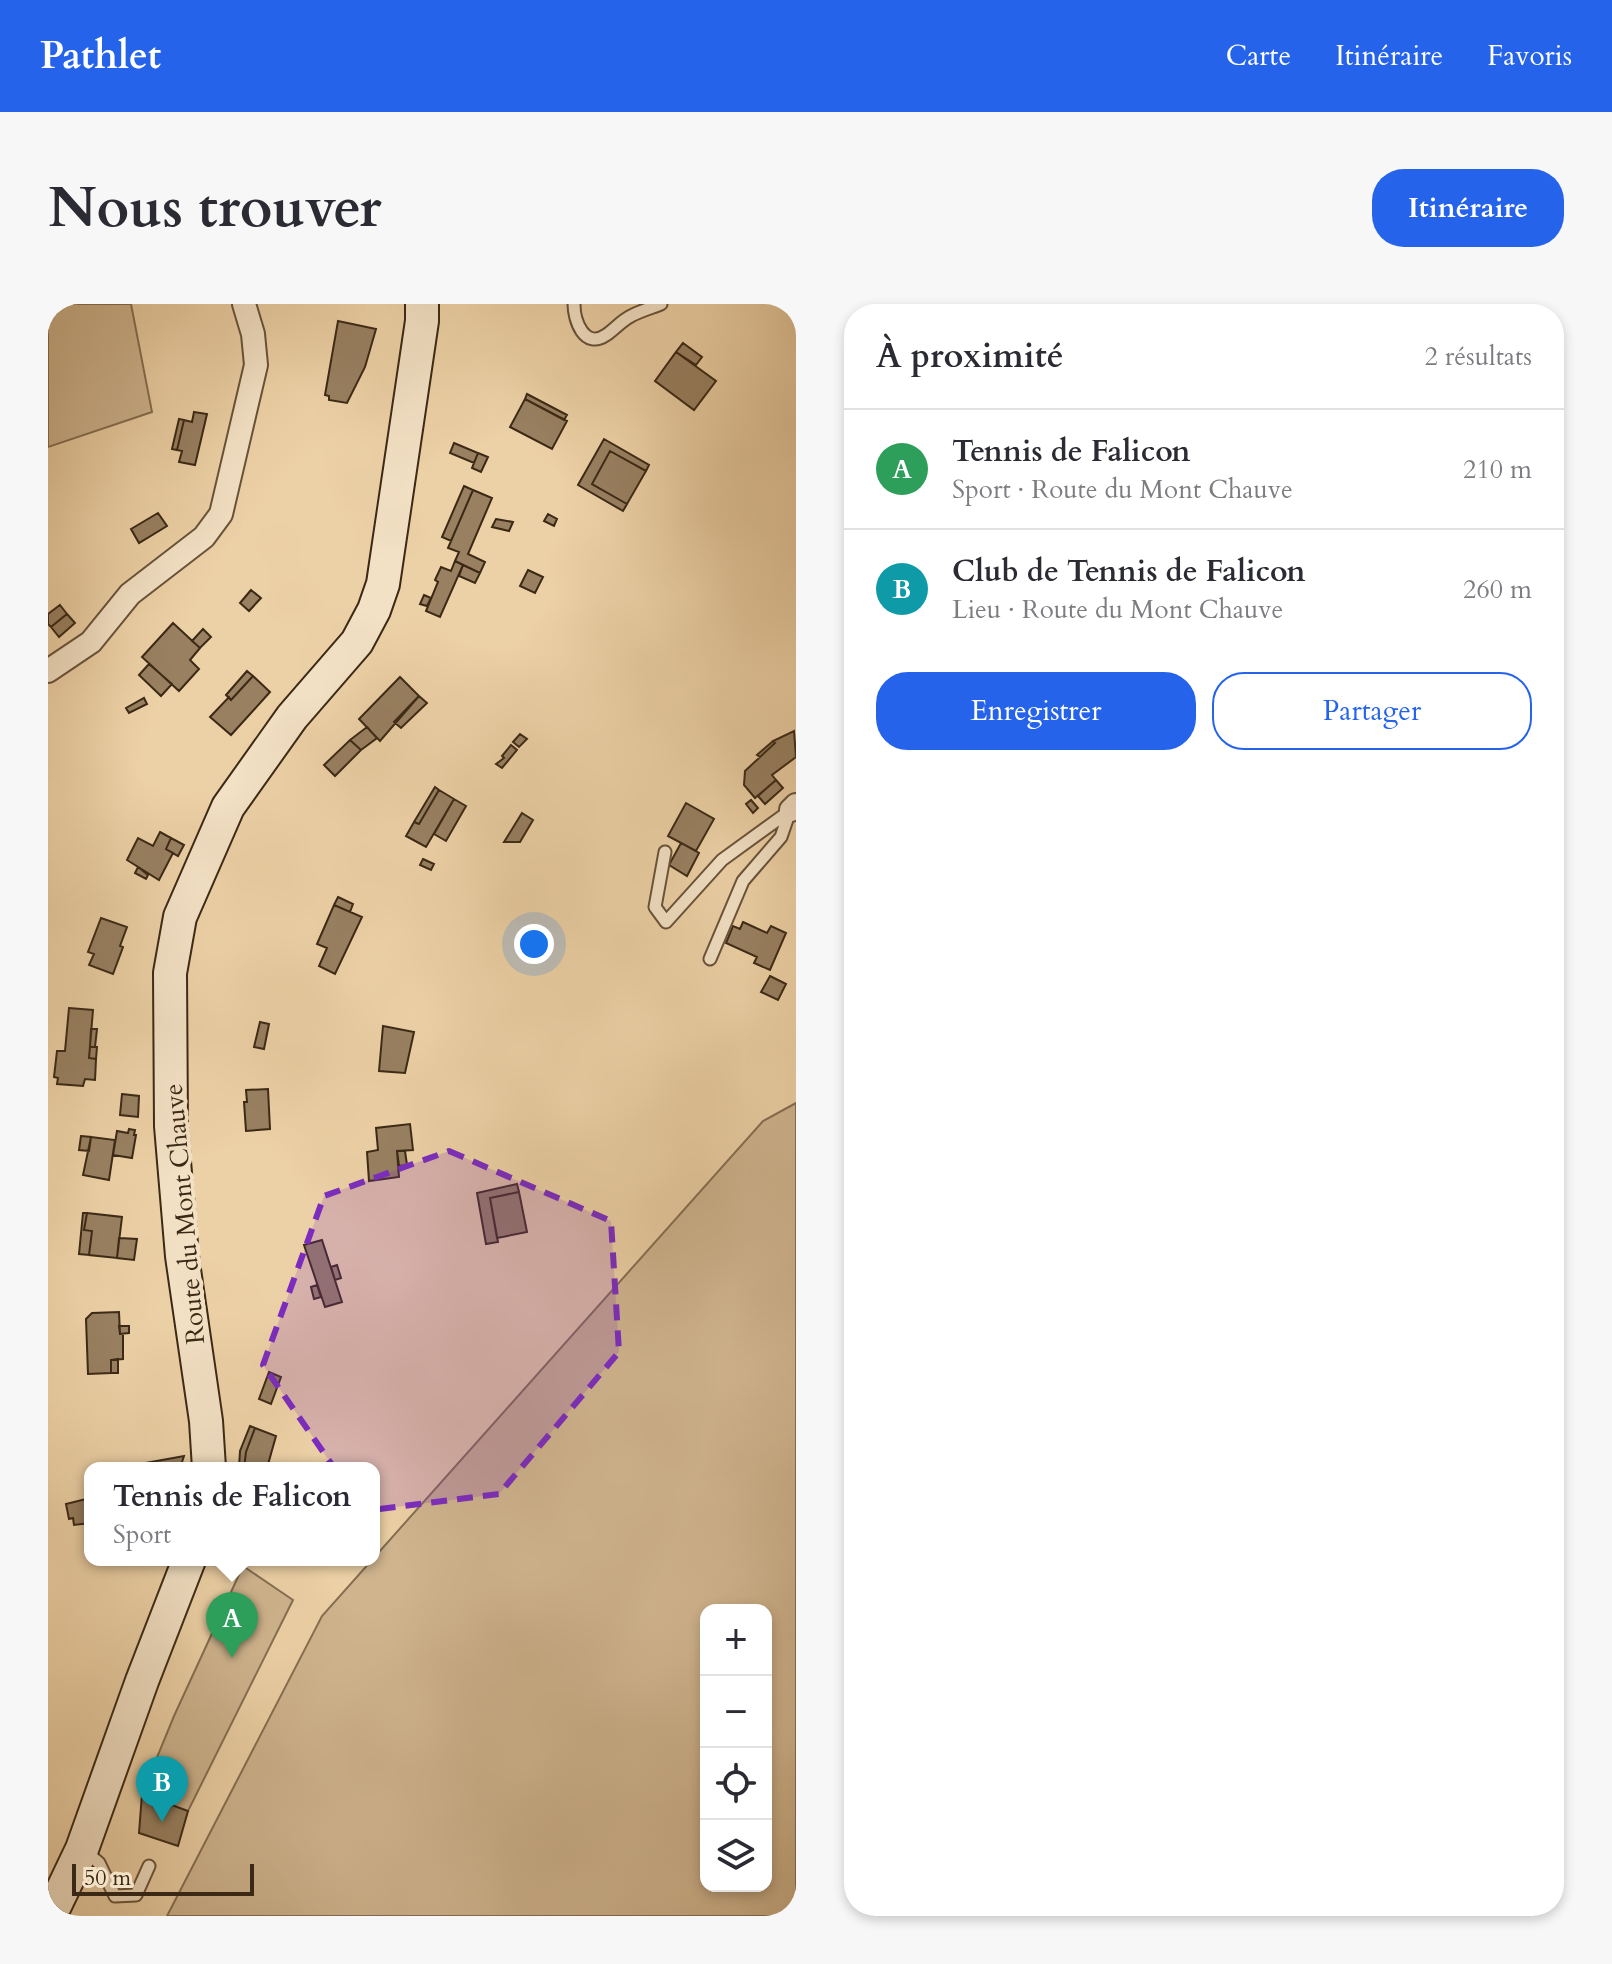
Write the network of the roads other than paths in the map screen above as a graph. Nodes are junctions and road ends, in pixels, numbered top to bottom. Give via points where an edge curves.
1 (244, 304) edge
2 (422, 304) edge
3 (574, 304) edge
4 (661, 304) edge
5 (48, 671) edge
6 (793, 808) edge
7 (665, 852) dead end
8 (710, 959) dead end
9 (209, 1462) edge
10 (187, 1566) edge
11 (82, 1849) junction
12 (149, 1866) dead end
13 (50, 1916) edge

1 - 5 street via 256,365 221,514 204,537 130,594 91,642
2 - 9 street, Route du Mont Chauve via 383,584 374,610 357,642 292,717 228,807 180,917 170,973 171,1126
3 - 4 lane via 579,329 596,339
6 - 7 lane via 722,860 666,922 655,907
6 - 8 lane via 781,837 743,881
10 - 11 street
11 - 12 lane via 99,1863 115,1896 136,1895
11 - 13 street

